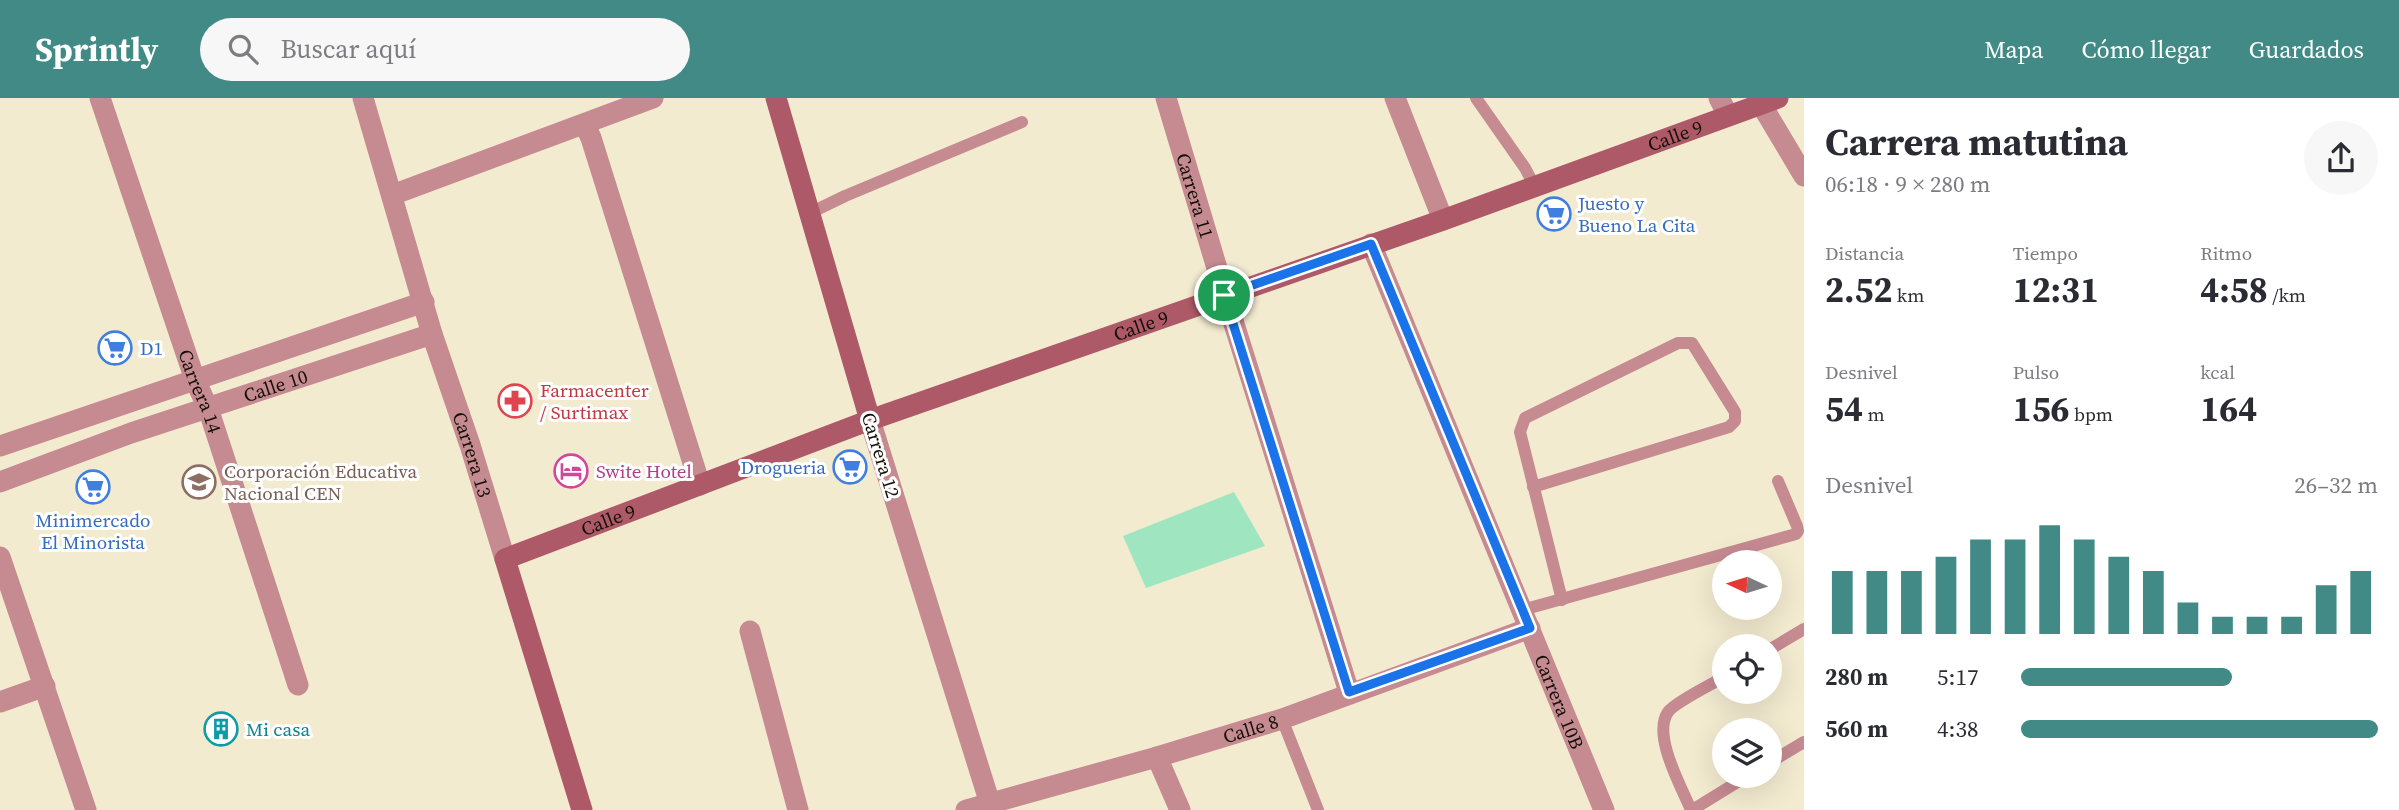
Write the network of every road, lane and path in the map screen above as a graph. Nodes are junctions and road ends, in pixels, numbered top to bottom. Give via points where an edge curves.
1 (100, 98) edge
2 (363, 98) edge
3 (653, 98) edge
4 (776, 98) edge
5 (1167, 98) edge
6 (1395, 98) edge
7 (1476, 98) edge
8 (1770, 101) edge
9 (1723, 107) edge
10 (1023, 122) dead end
11 (585, 125) junction
12 (1804, 176) edge
13 (1535, 187) junction
14 (392, 195) junction
15 (810, 213) junction
16 (1443, 220) junction
17 (1371, 244) junction
18 (1224, 295) junction
19 (424, 302) junction
20 (432, 334) junction
21 (195, 380) junction
22 (122, 405) junction
23 (208, 408) junction
24 (870, 420) junction
25 (131, 433) junction
26 (0, 446) edge
27 (1778, 481) dead end
28 (0, 482) edge
29 (700, 485) junction
30 (1534, 487) junction
31 (0, 557) edge
32 (505, 559) junction
33 (1562, 600) junction
34 (1526, 619) junction
35 (1804, 629) edge
36 (750, 631) dead end
37 (1782, 642) edge
38 (1712, 684) edge
39 (298, 685) dead end
40 (45, 686) junction
41 (1349, 692) junction
42 (0, 702) edge
43 (1282, 719) junction
44 (1804, 742) edge
45 (1782, 755) edge
46 (1157, 757) junction
47 (1727, 788) edge
48 (991, 806) edge
49 (86, 810) edge
50 (582, 810) edge
51 (799, 810) edge
52 (966, 810) edge
53 (1180, 810) edge
54 (1318, 810) edge
55 (1604, 810) edge
56 (1691, 810) edge

1 - 21 street, Carrera 14
2 - 14 street, Carrera 13
3 - 11 street
4 - 15 main road, Carrera 12
5 - 18 street, Carrera 11
6 - 16 street
7 - 13 lane
8 - 9 main road, Calle 9
8 - 12 street
9 - 13 main road, Calle 9
10 - 15 lane
11 - 14 street
11 - 29 street
13 - 16 main road, Calle 9
14 - 19 street, Carrera 13
15 - 24 main road, Carrera 12
16 - 17 main road, Calle 9
17 - 18 main road, Calle 9
17 - 34 street, Carrera 10B
18 - 24 main road, Calle 9
18 - 41 street, Carrera 11
19 - 20 street, Carrera 13
19 - 21 street, Calle 10
20 - 23 street, Calle 10
20 - 32 street, Carrera 13
21 - 22 street, Calle 10
21 - 23 street, Carrera 14
22 - 25 street
22 - 26 street, Calle 10
23 - 25 street, Calle 10
23 - 39 street, Carrera 14
24 - 29 main road, Calle 9
24 - 48 street, Carrera 12
25 - 28 street, Calle 10
27 - 33 lane via 1797,526 1796,534
29 - 32 main road, Calle 9
30 - 30 lane via 1520,432 1525,418 1678,343 1692,343 1735,412 1735,421 1729,426
30 - 33 lane
31 - 40 street
32 - 50 main road, Carrera 13
33 - 34 lane
34 - 41 street, Calle 8
34 - 55 street, Carrera 10B
35 - 37 lane
36 - 51 street
38 - 56 lane via 1669,710 1663,723 1664,742
40 - 42 street
40 - 49 street
41 - 43 street, Calle 8
43 - 46 street, Calle 8
43 - 54 lane
44 - 45 lane
46 - 48 street, Calle 8
46 - 53 street
47 - 56 lane
48 - 52 street, Calle 8

